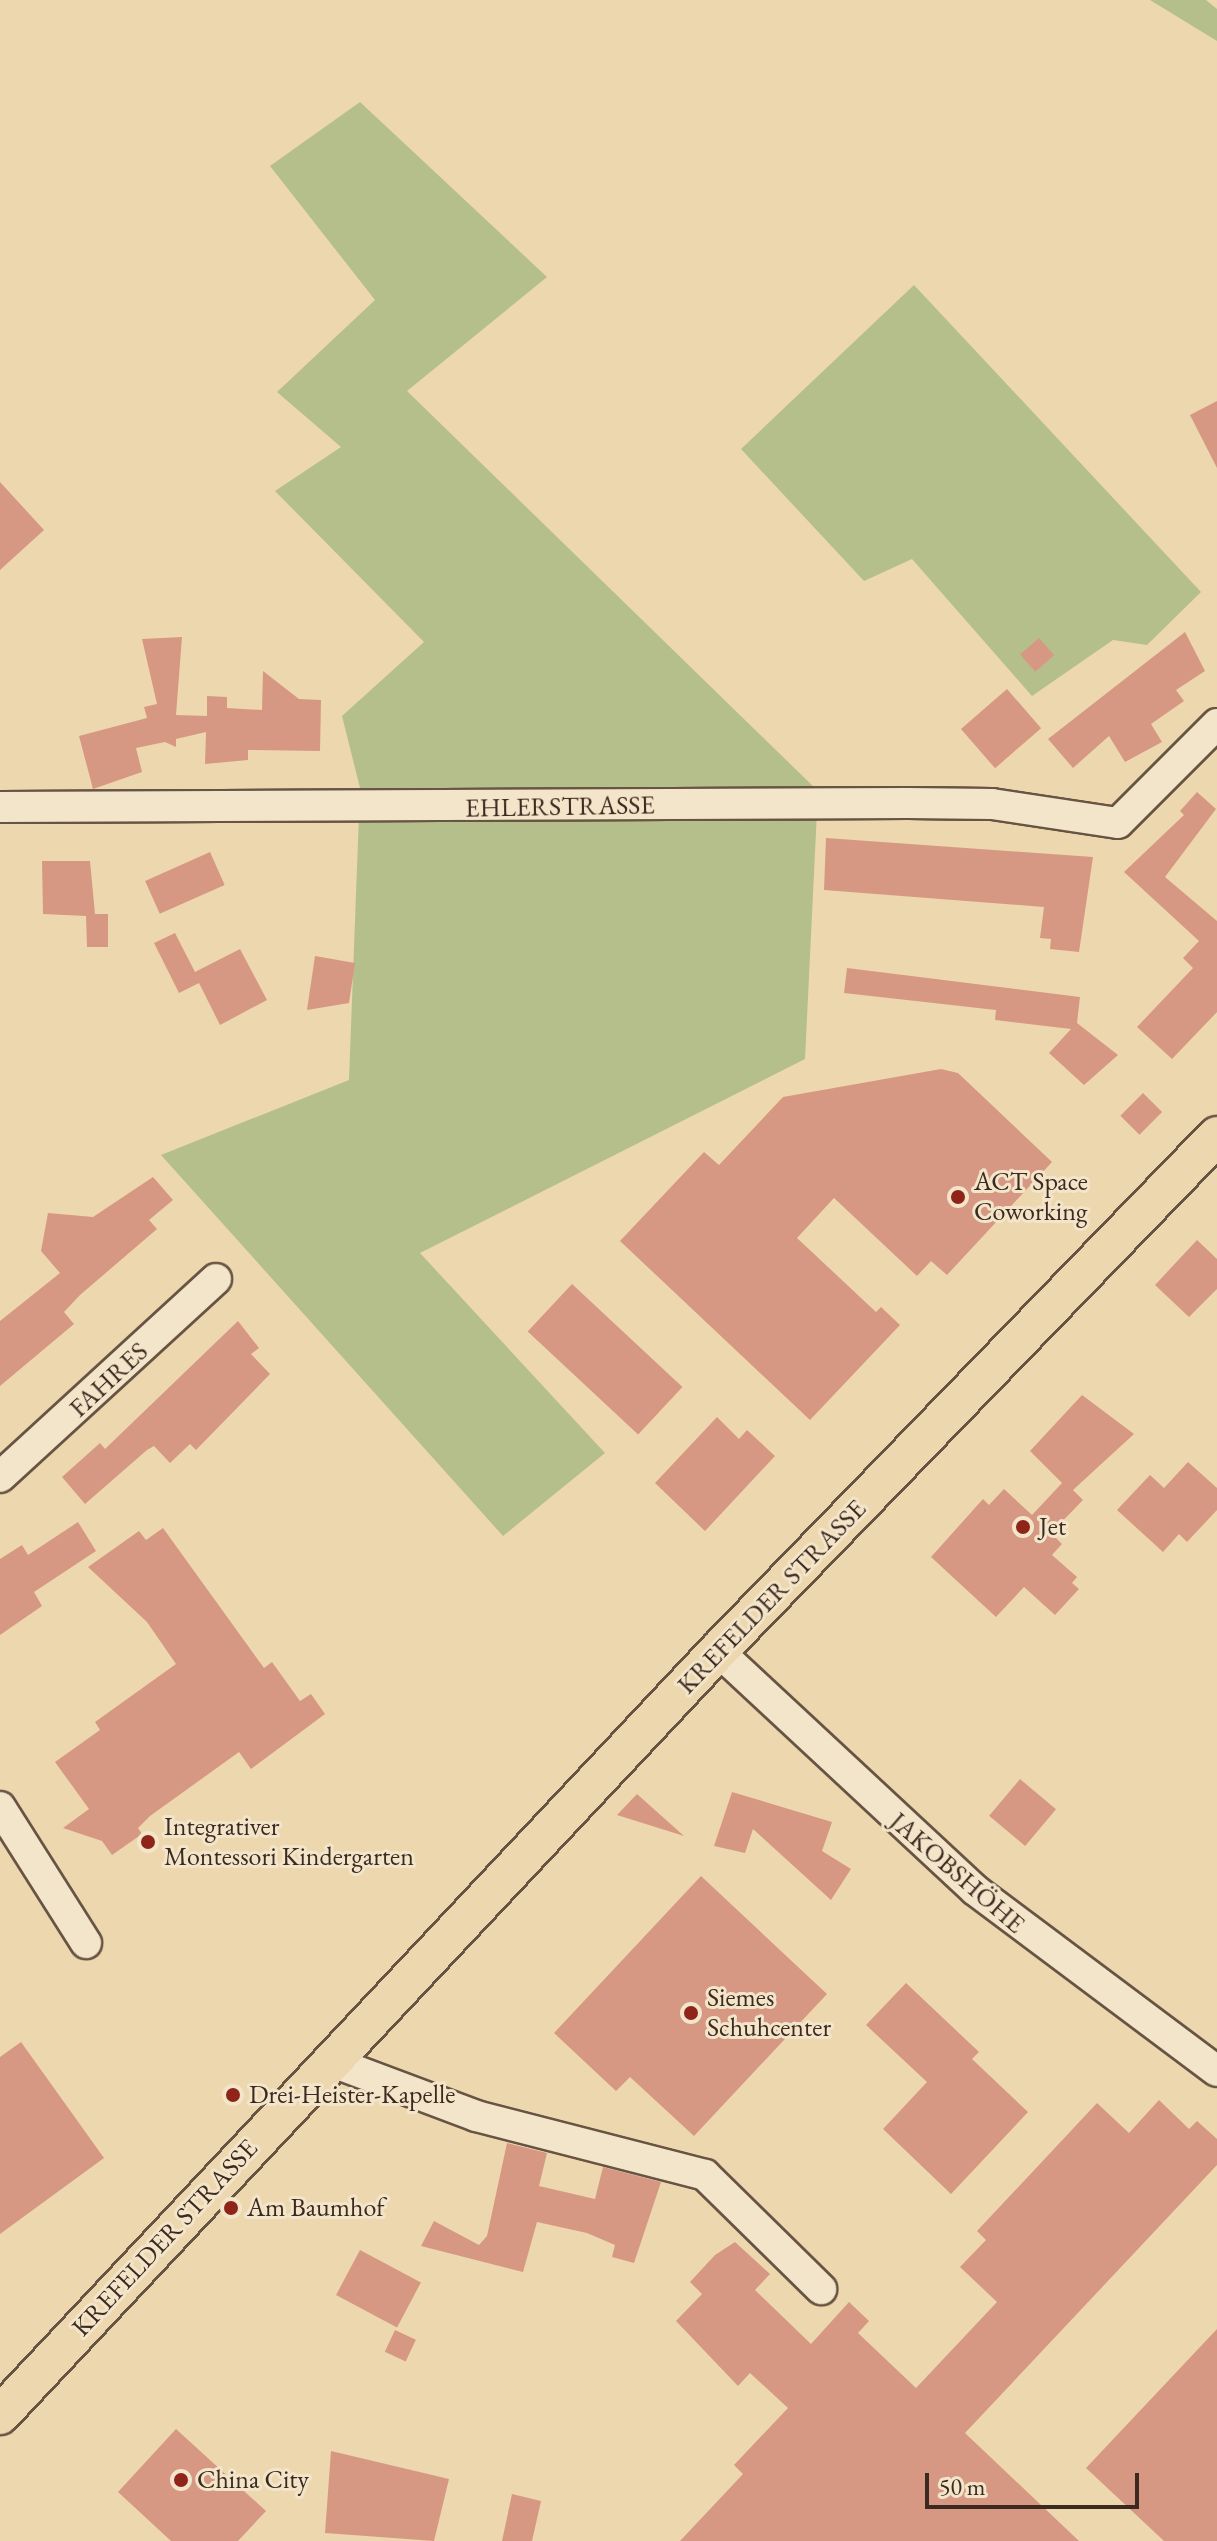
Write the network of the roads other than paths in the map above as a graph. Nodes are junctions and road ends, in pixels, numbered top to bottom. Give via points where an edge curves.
1 (1217, 724) edge
2 (0, 807) edge
3 (1217, 1136) edge
4 (216, 1279) dead end
5 (0, 1477) edge
6 (718, 1651) junction
7 (0, 1807) edge
8 (86, 1943) dead end
9 (330, 2061) junction
10 (1217, 2071) edge
11 (821, 2289) dead end
12 (4, 2402) edge

1 - 2 street, EHLERSTRASSE via 1118,823 936,803
3 - 6 main road, KREFELDER STRASSE
4 - 5 street, FAHRES
6 - 9 main road, KREFELDER STRASSE
6 - 10 street, JAKOBSHÖHE via 985,1898
7 - 8 street
9 - 11 street via 476,2116 705,2175
9 - 12 main road, KREFELDER STRASSE

